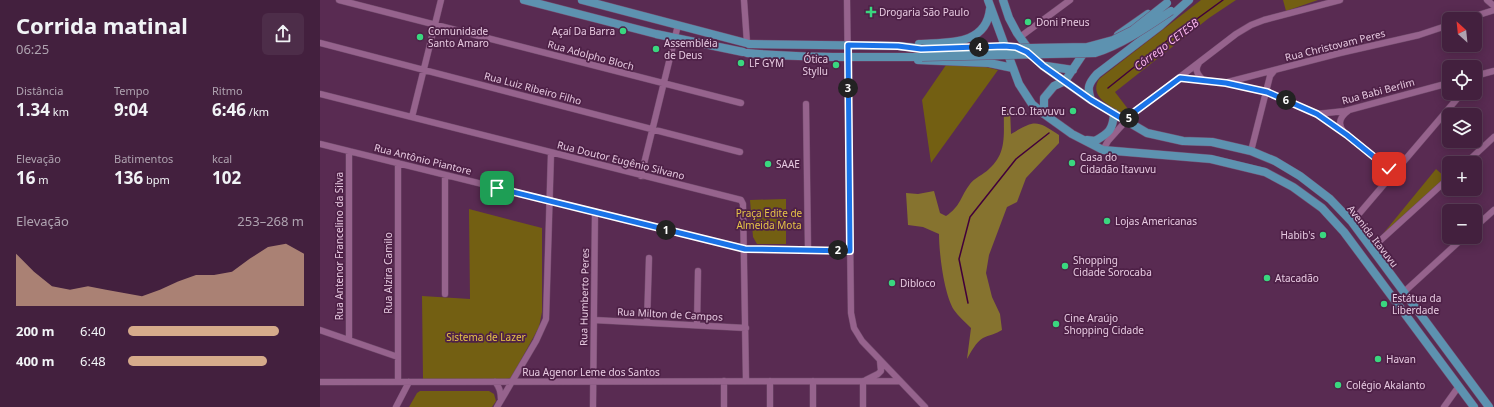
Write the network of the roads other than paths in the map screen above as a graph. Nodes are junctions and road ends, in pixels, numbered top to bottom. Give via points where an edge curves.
1 (339, 0) edge
2 (441, 0) edge
3 (524, 0) edge
4 (582, 0) edge
5 (744, 0) edge
6 (847, 0) edge
7 (988, 0) edge
8 (1003, 0) edge
9 (1186, 0) edge
10 (1189, 0) edge
11 (1340, 0) edge
12 (1487, 0) edge
13 (1068, 1) edge
14 (1168, 1) edge
15 (1494, 6) edge
16 (990, 9) junction
17 (1494, 10) edge
18 (1482, 14) edge
19 (436, 24) junction
20 (678, 25) junction
21 (1442, 27) edge
22 (1020, 37) junction
23 (676, 38) junction
24 (320, 43) edge
25 (747, 43) junction
26 (848, 45) junction
27 (898, 46) junction
28 (1004, 46) junction
29 (745, 52) junction
30 (922, 53) junction
31 (848, 57) junction
32 (906, 57) junction
33 (1035, 58) junction
34 (1199, 63) junction
35 (1043, 66) junction
36 (1013, 68) junction
37 (424, 70) junction
38 (1073, 70) junction
39 (1494, 70) edge
40 (1274, 71) junction
41 (1482, 74) edge
42 (1180, 78) junction
43 (1203, 80) junction
44 (1064, 81) junction
45 (1226, 83) junction
46 (664, 84) junction
47 (1442, 85) edge
48 (1054, 86) junction
49 (1076, 90) junction
50 (1267, 92) junction
51 (320, 94) edge
52 (1091, 100) junction
53 (1454, 100) edge
54 (741, 103) dead end
55 (806, 104) dead end
56 (1348, 110) junction
57 (1114, 113) junction
58 (1044, 114) junction
59 (1317, 114) junction
60 (412, 118) junction
61 (1126, 121) junction
62 (652, 130) junction
63 (1347, 135) junction
64 (1494, 137) edge
65 (1082, 139) junction
66 (320, 144) edge
67 (1103, 150) junction
68 (349, 151) junction
69 (1251, 151) junction
70 (740, 152) dead end
71 (551, 153) junction
72 (1474, 156) edge
73 (398, 163) junction
74 (1394, 173) junction
75 (445, 175) junction
76 (641, 176) junction
77 (1442, 184) edge
78 (549, 201) junction
79 (1494, 210) edge
80 (595, 212) junction
81 (1482, 221) edge
82 (1352, 222) junction
83 (1347, 235) junction
84 (1456, 244) edge
85 (1372, 248) junction
86 (745, 249) junction
87 (808, 250) junction
88 (850, 251) junction
89 (649, 258) dead end
90 (698, 271) dead end
91 (1387, 289) junction
92 (1404, 292) junction
93 (445, 294) dead end
94 (594, 320) junction
95 (647, 322) junction
96 (697, 325) junction
97 (746, 328) junction
98 (320, 330) edge
99 (349, 340) junction
100 (398, 357) junction
101 (880, 361) junction
102 (724, 381) junction
103 (746, 381) junction
104 (770, 381) junction
105 (813, 381) junction
106 (863, 381) junction
107 (900, 381) junction
108 (320, 382) edge
109 (396, 382) junction
110 (409, 382) junction
111 (495, 382) junction
112 (511, 382) junction
113 (593, 382) junction
114 (1459, 386) junction
115 (402, 395) junction
116 (499, 404) edge
117 (396, 407) edge
118 (593, 407) edge
119 (724, 407) edge
120 (770, 407) edge
121 (813, 407) edge
122 (863, 407) edge
123 (925, 407) edge
124 (1444, 407) edge
125 (1474, 407) edge
126 (1489, 407) edge

1 - 19 street, Rua Adolpho Bloch
2 - 19 street
3 - 23 main road
4 - 20 main road
5 - 25 street
6 - 26 street
7 - 16 main road, Avenida Itavuvu
8 - 22 main road, Avenida Itavuvu
9 - 30 main road, bridge via 1133,36 1112,48 1095,53
10 - 52 main road via 1160,26 1097,74 1088,90
11 - 34 street via 1251,25
12 - 15 street
13 - 22 street
14 - 30 main road, bridge via 1126,33 1113,40 1087,47 931,50
14 - 38 main road via 1117,35 1088,49
16 - 27 main road via 986,26 969,38 955,42
16 - 28 main road, Avenida Itavuvu
17 - 18 street
19 - 37 street
19 - 46 street, Rua Adolpho Bloch
20 - 23 street
20 - 25 main road
21 - 40 street, Rua Christovam Peres
22 - 33 main road, Avenida Itavuvu
23 - 29 main road
23 - 46 street
24 - 37 street, Rua Luiz Ribeiro Filho
25 - 26 main road
25 - 29 main road via 741,47
26 - 27 main road
26 - 31 street
27 - 30 main road
28 - 30 main road
28 - 33 main road, Avenida Itavuvu via 1016,47
28 - 36 main road, Avenida Itavuvu
29 - 31 main road
30 - 32 main road
31 - 32 main road
31 - 88 street
32 - 36 main road via 940,62 989,63
33 - 35 main road, Avenida Itavuvu
34 - 42 street
34 - 43 street via 1196,67
35 - 38 main road
35 - 44 main road, Avenida Itavuvu
36 - 58 main road, Avenida Itavuvu via 1025,95
37 - 60 street
37 - 62 street, Rua Luiz Ribeiro Filho
38 - 44 main road
39 - 41 street
40 - 45 street, Rua Christovam Peres
40 - 50 street via 1270,76
42 - 43 street
42 - 61 street
43 - 45 street
44 - 48 main road
44 - 49 main road, Avenida Itavuvu
45 - 50 street
46 - 54 street, Rua Adolpho Bloch
46 - 62 street
47 - 56 street, Rua Babi Berlim
48 - 49 main road
48 - 58 main road via 1044,98
49 - 52 main road, Avenida Itavuvu
50 - 59 street
50 - 69 street
51 - 60 street, Rua Doutor Eugênio Silvano
52 - 57 main road, Avenida Itavuvu
53 - 74 street
55 - 87 street
56 - 59 street, Rua Babi Berlim
56 - 63 street via 1342,116 1340,124
57 - 61 main road, Avenida Itavuvu
57 - 65 main road via 1114,125 1106,134 1095,141
58 - 65 main road, Avenida Itavuvu
59 - 63 street
60 - 71 street, Rua Doutor Eugênio Silvano
61 - 67 street
61 - 69 main road, Avenida Itavuvu via 1147,133 1183,141 1212,142
62 - 70 street, Rua Luiz Ribeiro Filho
62 - 76 street
63 - 74 street
64 - 72 street
65 - 67 main road, Avenida Itavuvu
66 - 68 street, Rua Antônio Piantore
67 - 83 main road, Avenida Itavuvu via 1211,159 1265,172 1293,187 1322,208
68 - 73 street, Rua Antônio Piantore
68 - 99 street, Rua Antenor Francelino da Silva
69 - 82 main road, Avenida Itavuvu via 1275,160 1300,176 1330,199
71 - 76 street, Rua Doutor Eugênio Silvano
71 - 78 street
73 - 75 street, Rua Antônio Piantore
73 - 100 street, Rua Alzira Camilo
74 - 82 street
75 - 78 street, Rua Antônio Piantore
75 - 93 street
76 - 86 street, Rua Doutor Eugênio Silvano via 741,200
77 - 85 street
78 - 80 street, Rua Antônio Piantore
78 - 112 street via 546,319
79 - 81 street
80 - 86 street, Rua Antônio Piantore
80 - 94 street, Rua Humberto Peres
82 - 83 main road
82 - 85 main road, Avenida Itavuvu
83 - 91 main road, Avenida Itavuvu
84 - 92 street
85 - 92 main road, Avenida Itavuvu
86 - 87 street, Rua Antônio Piantore
86 - 97 street, Rua Doutor Eugênio Silvano
87 - 88 street, Rua Antônio Piantore
88 - 101 street via 851,313 854,328
89 - 95 street
90 - 96 street
91 - 92 main road via 1396,294
91 - 114 main road, Avenida Itavuvu
92 - 126 main road, Avenida Itavuvu
94 - 95 street, Rua Milton de Campos
94 - 113 street, Rua Humberto Peres
95 - 96 street, Rua Milton de Campos
96 - 97 street, Rua Milton de Campos
97 - 103 street, Rua Doutor Eugênio Silvano
98 - 99 street
99 - 100 street
100 - 109 street, Rua Alzira Camilo
101 - 106 street, Rua Agenor Leme dos Santos via 881,371
101 - 107 street
102 - 103 street, Rua Agenor Leme dos Santos
102 - 113 street, Rua Agenor Leme dos Santos
102 - 119 street
103 - 104 street, Rua Agenor Leme dos Santos
104 - 105 street, Rua Agenor Leme dos Santos
104 - 120 street
105 - 106 street, Rua Agenor Leme dos Santos
105 - 121 street
106 - 107 street, Rua Agenor Leme dos Santos
106 - 122 street
107 - 123 street
108 - 109 street, Rua Agenor Leme dos Santos
109 - 110 street, Rua Agenor Leme dos Santos
109 - 115 street via 401,386
110 - 111 street, Rua Agenor Leme dos Santos
110 - 115 street
111 - 112 street, Rua Agenor Leme dos Santos
111 - 116 street via 500,390
112 - 113 street, Rua Agenor Leme dos Santos
112 - 116 street
113 - 118 street, Rua Humberto Peres
114 - 124 street
114 - 125 main road, Avenida Itavuvu
115 - 117 street

